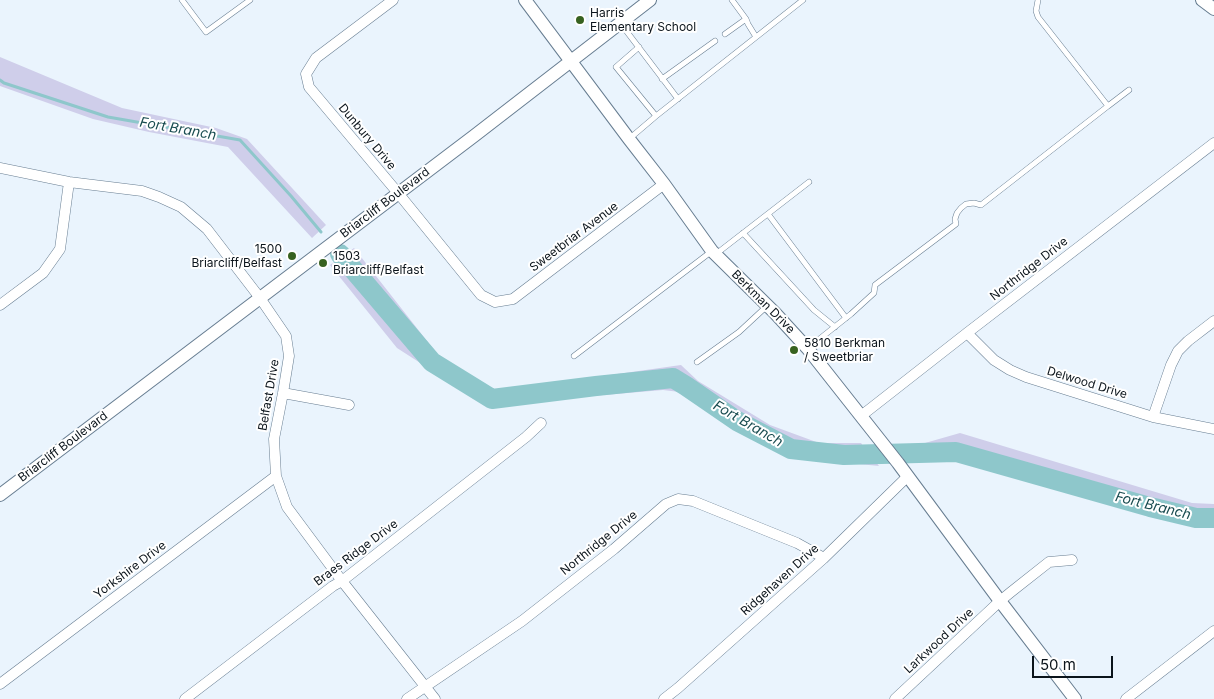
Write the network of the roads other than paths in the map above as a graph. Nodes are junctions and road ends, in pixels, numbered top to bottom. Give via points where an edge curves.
1 (182, 0) edge
2 (250, 0) edge
3 (393, 0) edge
4 (525, 0) edge
5 (650, 0) edge
6 (732, 0) edge
7 (804, 0) edge
8 (1038, 0) edge
9 (1202, 0) edge
10 (1214, 9) edge
11 (746, 19) junction
12 (621, 23) junction
13 (725, 34) dead end
14 (756, 37) junction
15 (715, 41) dead end
16 (639, 47) junction
17 (571, 62) junction
18 (662, 78) junction
19 (1129, 90) dead end
20 (678, 99) junction
21 (1108, 106) junction
22 (656, 116) junction
23 (629, 139) junction
24 (1214, 142) edge
25 (0, 168) edge
26 (70, 182) junction
27 (809, 182) dead end
28 (664, 184) junction
29 (398, 193) junction
30 (768, 214) junction
31 (743, 233) junction
32 (714, 253) junction
33 (260, 298) junction
34 (495, 302) joint
35 (0, 305) edge
36 (767, 305) junction
37 (846, 318) junction
38 (1214, 321) edge
39 (835, 327) junction
40 (967, 333) junction
41 (808, 349) junction
42 (574, 356) dead end
43 (697, 362) dead end
44 (283, 393) junction
45 (349, 405) dead end
46 (861, 416) junction
47 (1152, 417) junction
48 (541, 424) dead end
49 (1214, 429) edge
50 (276, 476) junction
51 (908, 476) junction
52 (0, 495) edge
53 (824, 558) junction
54 (1072, 560) dead end
55 (342, 581) junction
56 (1000, 601) junction
57 (1214, 631) edge
58 (0, 684) edge
59 (426, 686) junction
60 (185, 699) edge
61 (407, 699) edge
62 (435, 699) edge
63 (664, 699) edge
64 (895, 699) edge
65 (1075, 699) edge
66 (1126, 699) edge

1 - 2 lane via 206,32
3 - 29 street, Dunbury Drive via 316,58 306,74 309,87
4 - 17 street, Berkman Drive
5 - 12 street, Briarcliff Boulevard
6 - 11 lane
7 - 14 lane
8 - 21 lane via 1038,17
9 - 10 street
11 - 13 lane
11 - 14 lane
12 - 16 lane
12 - 17 street, Briarcliff Boulevard
14 - 20 lane
15 - 18 lane
16 - 18 lane
16 - 22 lane via 616,67
17 - 23 street, Berkman Drive
17 - 29 street, Briarcliff Boulevard
18 - 20 lane
19 - 21 lane
20 - 22 lane
21 - 37 lane via 981,205 966,204 956,213 956,224 876,285 874,294
22 - 23 lane
23 - 28 street, Berkman Drive
24 - 40 street, Northridge Drive
25 - 26 street, Belfast Drive
26 - 33 street, Belfast Drive via 142,191 181,207 207,229
26 - 35 street via 60,249 43,273
27 - 30 lane
28 - 32 street, Berkman Drive
28 - 34 street, Sweetbriar Avenue via 513,299
29 - 33 street, Briarcliff Boulevard
29 - 34 street, Dunbury Drive via 481,295
30 - 31 lane
30 - 37 lane
31 - 32 lane
31 - 39 lane via 814,310
32 - 36 street, Berkman Drive
32 - 42 lane
33 - 44 street, Belfast Drive via 286,336 289,356
33 - 52 street, Briarcliff Boulevard
36 - 41 street, Berkman Drive
36 - 43 lane via 739,332
37 - 39 lane
38 - 47 street via 1178,351
39 - 41 lane
40 - 46 street, Northridge Drive
40 - 47 street, Delwood Drive via 994,360 1010,370
41 - 46 street, Berkman Drive
44 - 45 street
44 - 50 street, Belfast Drive via 274,439
46 - 51 street, Berkman Drive
47 - 49 street, Delwood Drive
48 - 55 street, Braes Ridge Drive
50 - 55 street, Belfast Drive via 287,508
50 - 58 street, Yorkshire Drive
51 - 53 street, Ridgehaven Drive
51 - 56 street, Berkman Drive
53 - 59 street, Northridge Drive via 797,543 694,501 678,499 666,504 522,620
53 - 63 street, Ridgehaven Drive
54 - 56 street, Larkwood Drive via 1049,562
55 - 59 street, Belfast Drive
55 - 60 street, Braes Ridge Drive
56 - 64 street, Larkwood Drive
56 - 65 street, Berkman Drive
57 - 66 street
59 - 61 street, Northridge Drive
59 - 62 street, Belfast Drive

